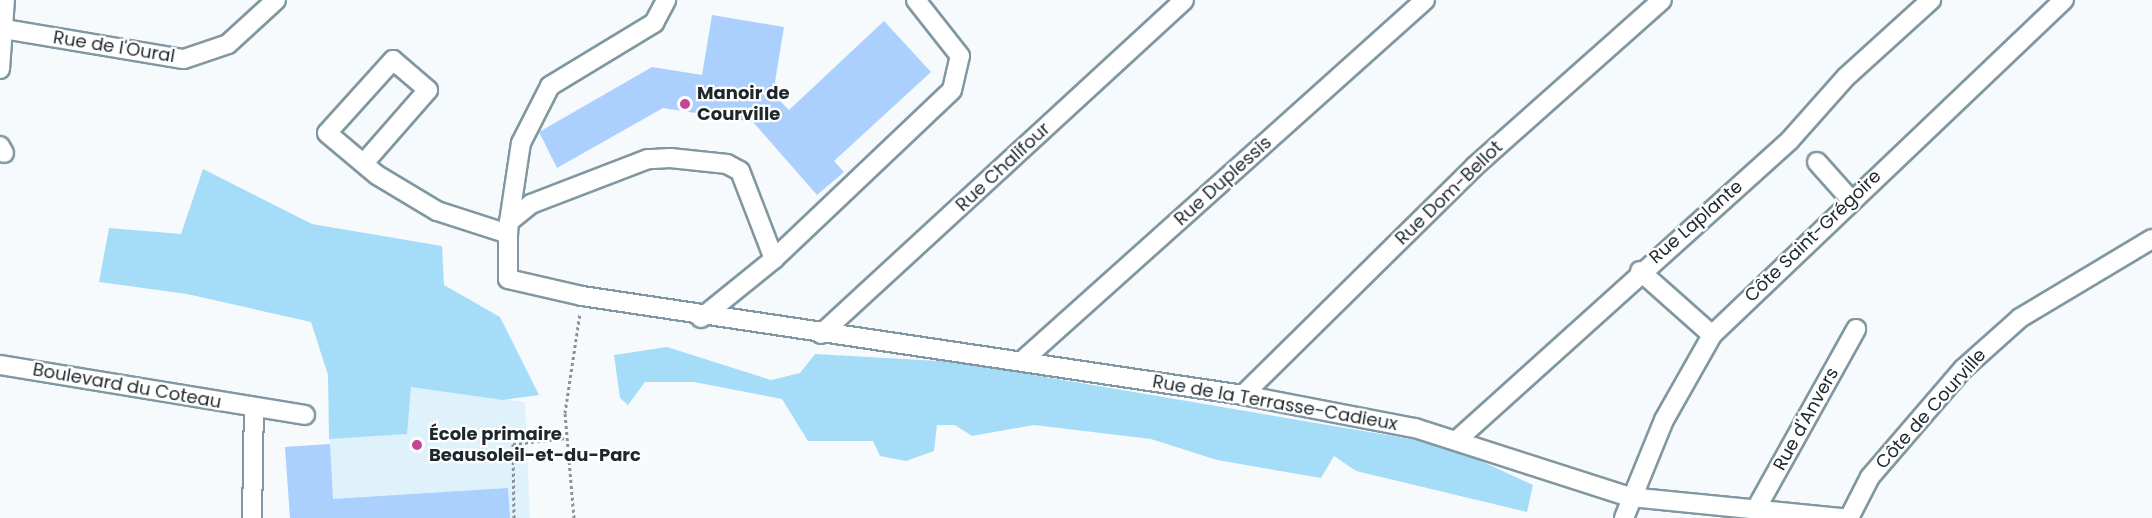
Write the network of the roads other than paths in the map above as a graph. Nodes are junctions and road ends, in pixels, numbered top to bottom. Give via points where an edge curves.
1 (4, 0) edge
2 (276, 0) edge
3 (666, 0) edge
4 (915, 0) edge
5 (1184, 0) edge
6 (1425, 0) edge
7 (1662, 0) edge
8 (1931, 0) edge
9 (2064, 0) edge
10 (3, 29) junction
11 (0, 69) edge
12 (1817, 162) dead end
13 (364, 164) junction
14 (1851, 200) junction
15 (509, 228) junction
16 (2152, 239) edge
17 (774, 259) junction
18 (1640, 271) junction
19 (701, 318) junction
20 (1856, 329) dead end
21 (821, 334) junction
22 (1712, 335) junction
23 (1022, 362) junction
24 (0, 365) edge
25 (1243, 395) junction
26 (254, 408) junction
27 (305, 415) dead end
28 (1456, 440) junction
29 (1630, 497) junction
30 (1756, 509) junction
31 (252, 518) edge
32 (1624, 518) edge
33 (1842, 518) edge
34 (1849, 518) edge

1 - 10 street
2 - 10 street, Rue de l'Oural via 228,44 184,59
3 - 15 street via 654,23 550,86 521,143
4 - 17 street via 960,56 952,90
5 - 21 street, Rue Chalifour
6 - 23 street, Rue Duplessis
7 - 25 street, Rue Dom-Bellot via 1473,167
8 - 18 street, Rue Laplante via 1846,77 1790,140
9 - 14 street, Côte Saint-Grégoire
10 - 11 street
12 - 14 street
13 - 13 street via 428,90 393,60 327,133
13 - 15 street via 436,211
14 - 22 street, Côte Saint-Grégoire
15 - 17 street via 531,204 648,159 727,164 740,171
15 - 19 street, Rue de la Terrasse-Cadieux via 508,279
16 - 34 street, Côte de Courville via 2020,318 1963,369 1870,477
17 - 19 street
18 - 22 street
18 - 28 street, Rue Laplante
19 - 21 street, Rue de la Terrasse-Cadieux
20 - 30 street, Rue d'Anvers
21 - 23 street, Rue de la Terrasse-Cadieux
22 - 29 street, Côte Saint-Grégoire via 1664,420
23 - 25 street, Rue de la Terrasse-Cadieux
24 - 26 street, Boulevard du Coteau
25 - 28 street, Rue de la Terrasse-Cadieux
26 - 27 street, Boulevard du Coteau
26 - 31 street
28 - 29 street, Rue de la Terrasse-Cadieux
29 - 30 street, Rue de la Terrasse-Cadieux
29 - 32 street, Côte Saint-Grégoire
30 - 33 street, Rue de la Terrasse-Cadieux

